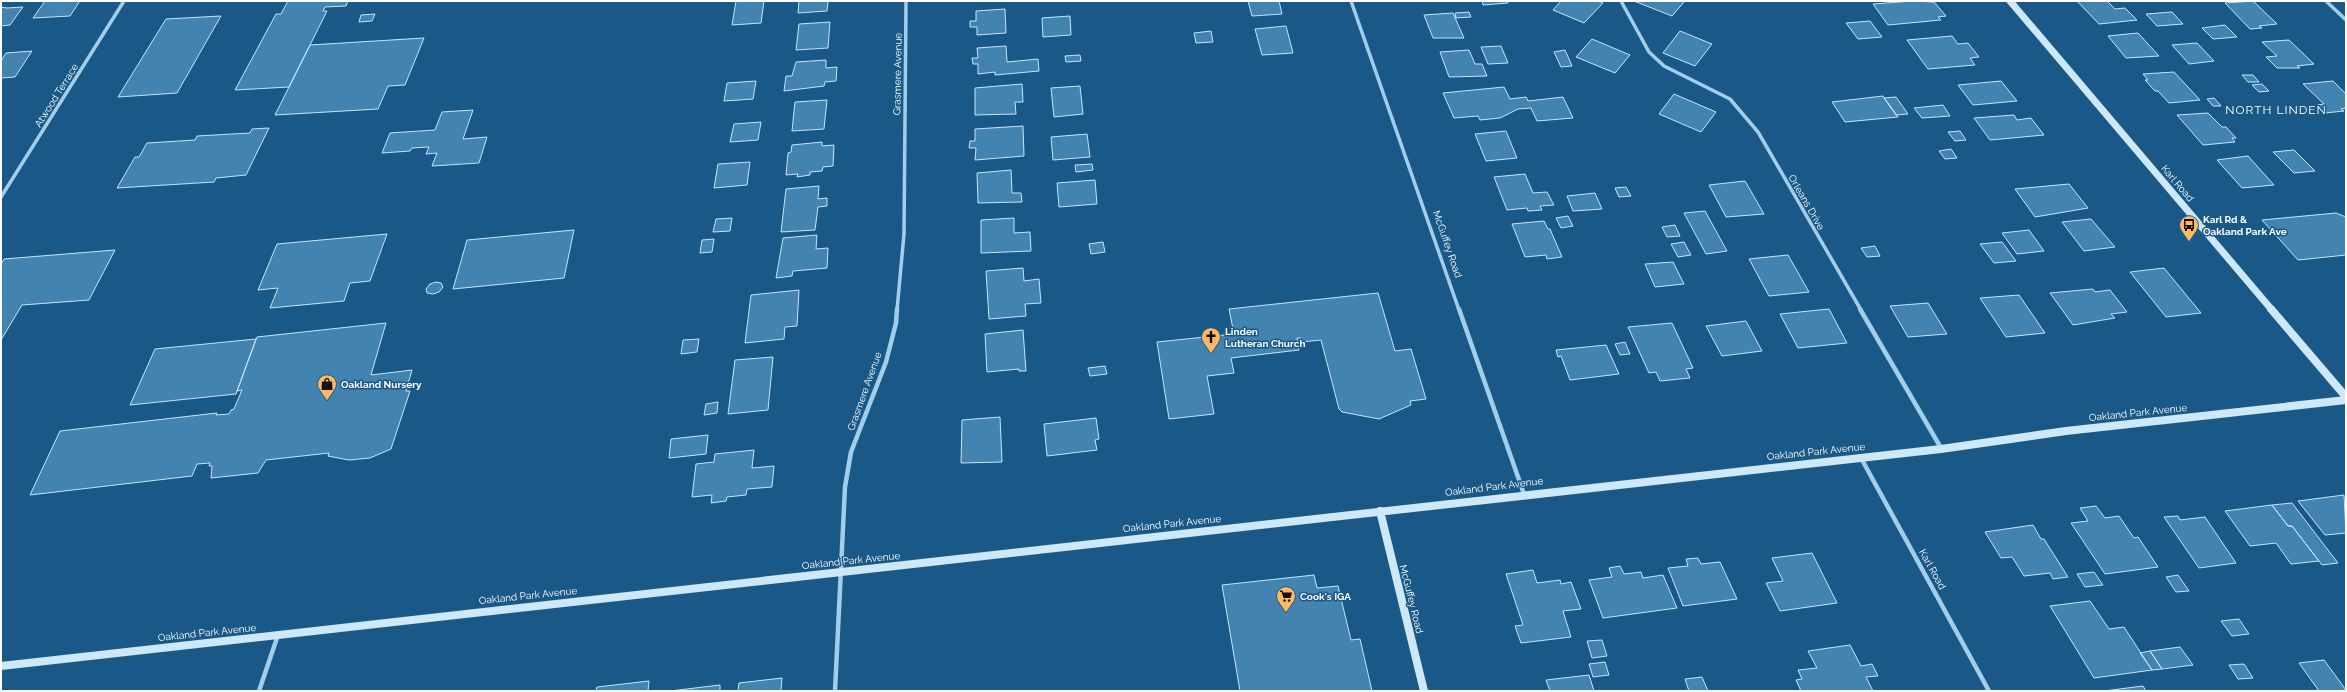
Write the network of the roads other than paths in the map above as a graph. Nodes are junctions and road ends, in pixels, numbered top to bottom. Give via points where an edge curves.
1 (124, 1) edge
2 (906, 1) edge
3 (1351, 1) edge
4 (1621, 1) edge
5 (2010, 1) edge
6 (2326, 1) edge
7 (2346, 20) edge
8 (1, 197) edge
9 (2346, 398) edge
10 (1941, 449) junction
11 (1860, 458) junction
12 (1524, 494) junction
13 (1380, 511) junction
14 (841, 572) junction
15 (278, 636) junction
16 (1, 666) edge
17 (259, 691) edge
18 (835, 691) edge
19 (1424, 691) edge
20 (1989, 691) edge

1 - 8 street, Atwood Terrace
2 - 14 street, Grasmere Avenue via 904,234 896,323 886,362 851,452 845,486
3 - 12 street, McGuffey Road
4 - 10 street, Orleans Drive via 1649,52 1664,66 1730,100 1758,132
5 - 9 main road, Karl Road
6 - 7 street
9 - 10 main road, Oakland Park Avenue via 2066,431
10 - 11 main road, Oakland Park Avenue
11 - 12 main road, Oakland Park Avenue
11 - 20 street, Karl Road
12 - 13 main road, Oakland Park Avenue
13 - 14 main road, Oakland Park Avenue
13 - 19 main road, McGuffey Road
14 - 15 main road, Oakland Park Avenue
14 - 18 street, Grasmere Avenue
15 - 16 main road, Oakland Park Avenue
15 - 17 street

